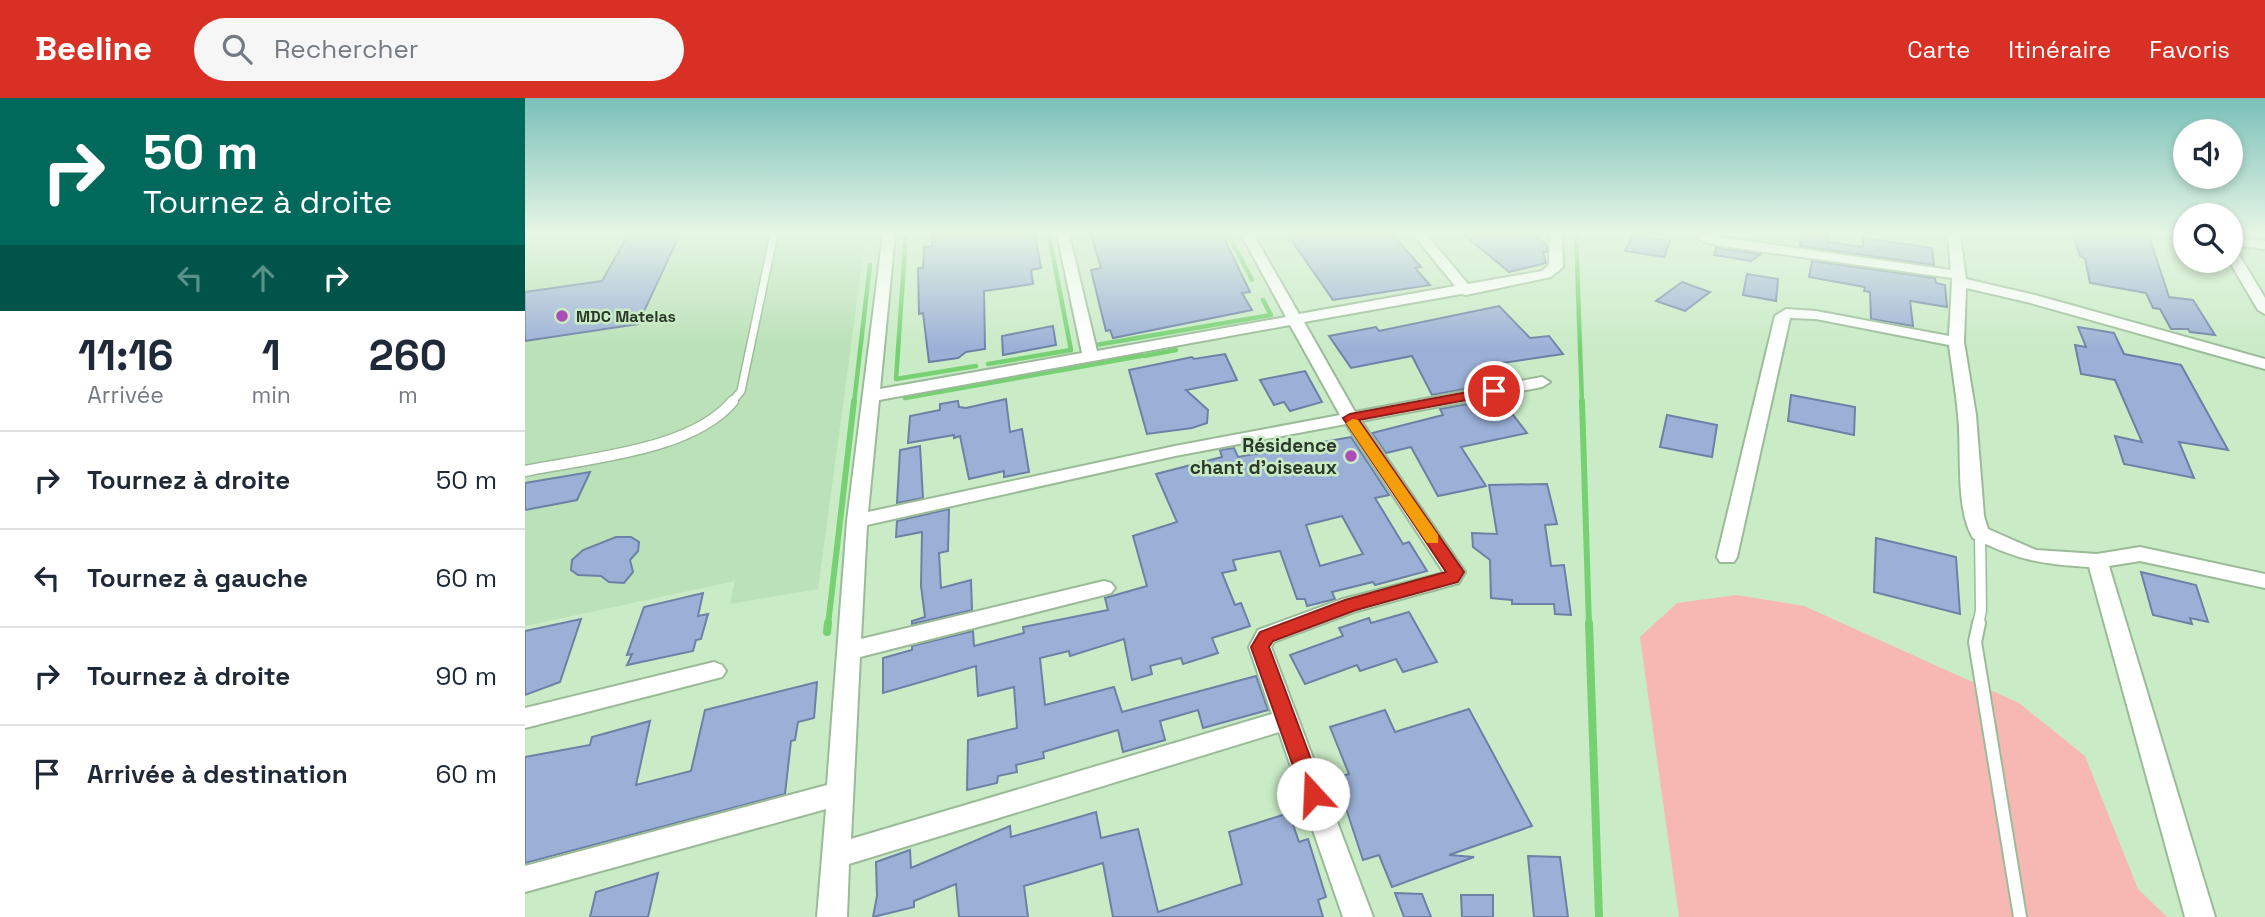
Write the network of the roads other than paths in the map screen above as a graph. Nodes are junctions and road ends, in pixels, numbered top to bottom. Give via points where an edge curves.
1 (766, 272) edge
2 (885, 272) edge
3 (1071, 272) edge
4 (1268, 272) edge
5 (1451, 272) edge
6 (1549, 272) edge
7 (1920, 272) edge
8 (1957, 272) edge
9 (2243, 273) edge
10 (1958, 278) junction
11 (1466, 291) junction
12 (2265, 310) edge
13 (1295, 320) junction
14 (1956, 342) junction
15 (1090, 356) junction
16 (2265, 363) edge
17 (1542, 382) dead end
18 (871, 396) junction
19 (1350, 418) junction
20 (525, 471) edge
21 (857, 522) junction
22 (1980, 533) junction
23 (1727, 557) dead end
24 (2097, 561) junction
25 (2265, 580) edge
26 (1104, 588) dead end
27 (848, 651) junction
28 (714, 671) dead end
29 (525, 718) edge
30 (1286, 720) junction
31 (838, 794) junction
32 (835, 856) junction
33 (525, 879) edge
34 (832, 917) edge
35 (1358, 917) edge
36 (2020, 917) edge
37 (2200, 917) edge

1 - 20 lane via 741,391 722,414 679,439
2 - 18 street
3 - 15 street
4 - 13 street
5 - 11 street
6 - 11 street
7 - 10 street
8 - 10 street
9 - 12 street
10 - 14 street
10 - 16 street
11 - 13 street
13 - 15 street
13 - 19 street
14 - 22 street via 1974,516
14 - 23 street via 1816,315 1786,313 1780,318
15 - 18 street
17 - 19 street
18 - 21 street
19 - 21 street
19 - 30 street via 1455,572 1452,578 1352,604 1266,636 1260,647
21 - 27 street
22 - 24 street via 2036,557
22 - 36 lane via 1980,610 1975,642
24 - 25 street via 2140,554
24 - 37 street
26 - 27 street
27 - 31 street
28 - 29 street
30 - 32 street
30 - 35 street
31 - 32 street
31 - 33 street
32 - 34 street

